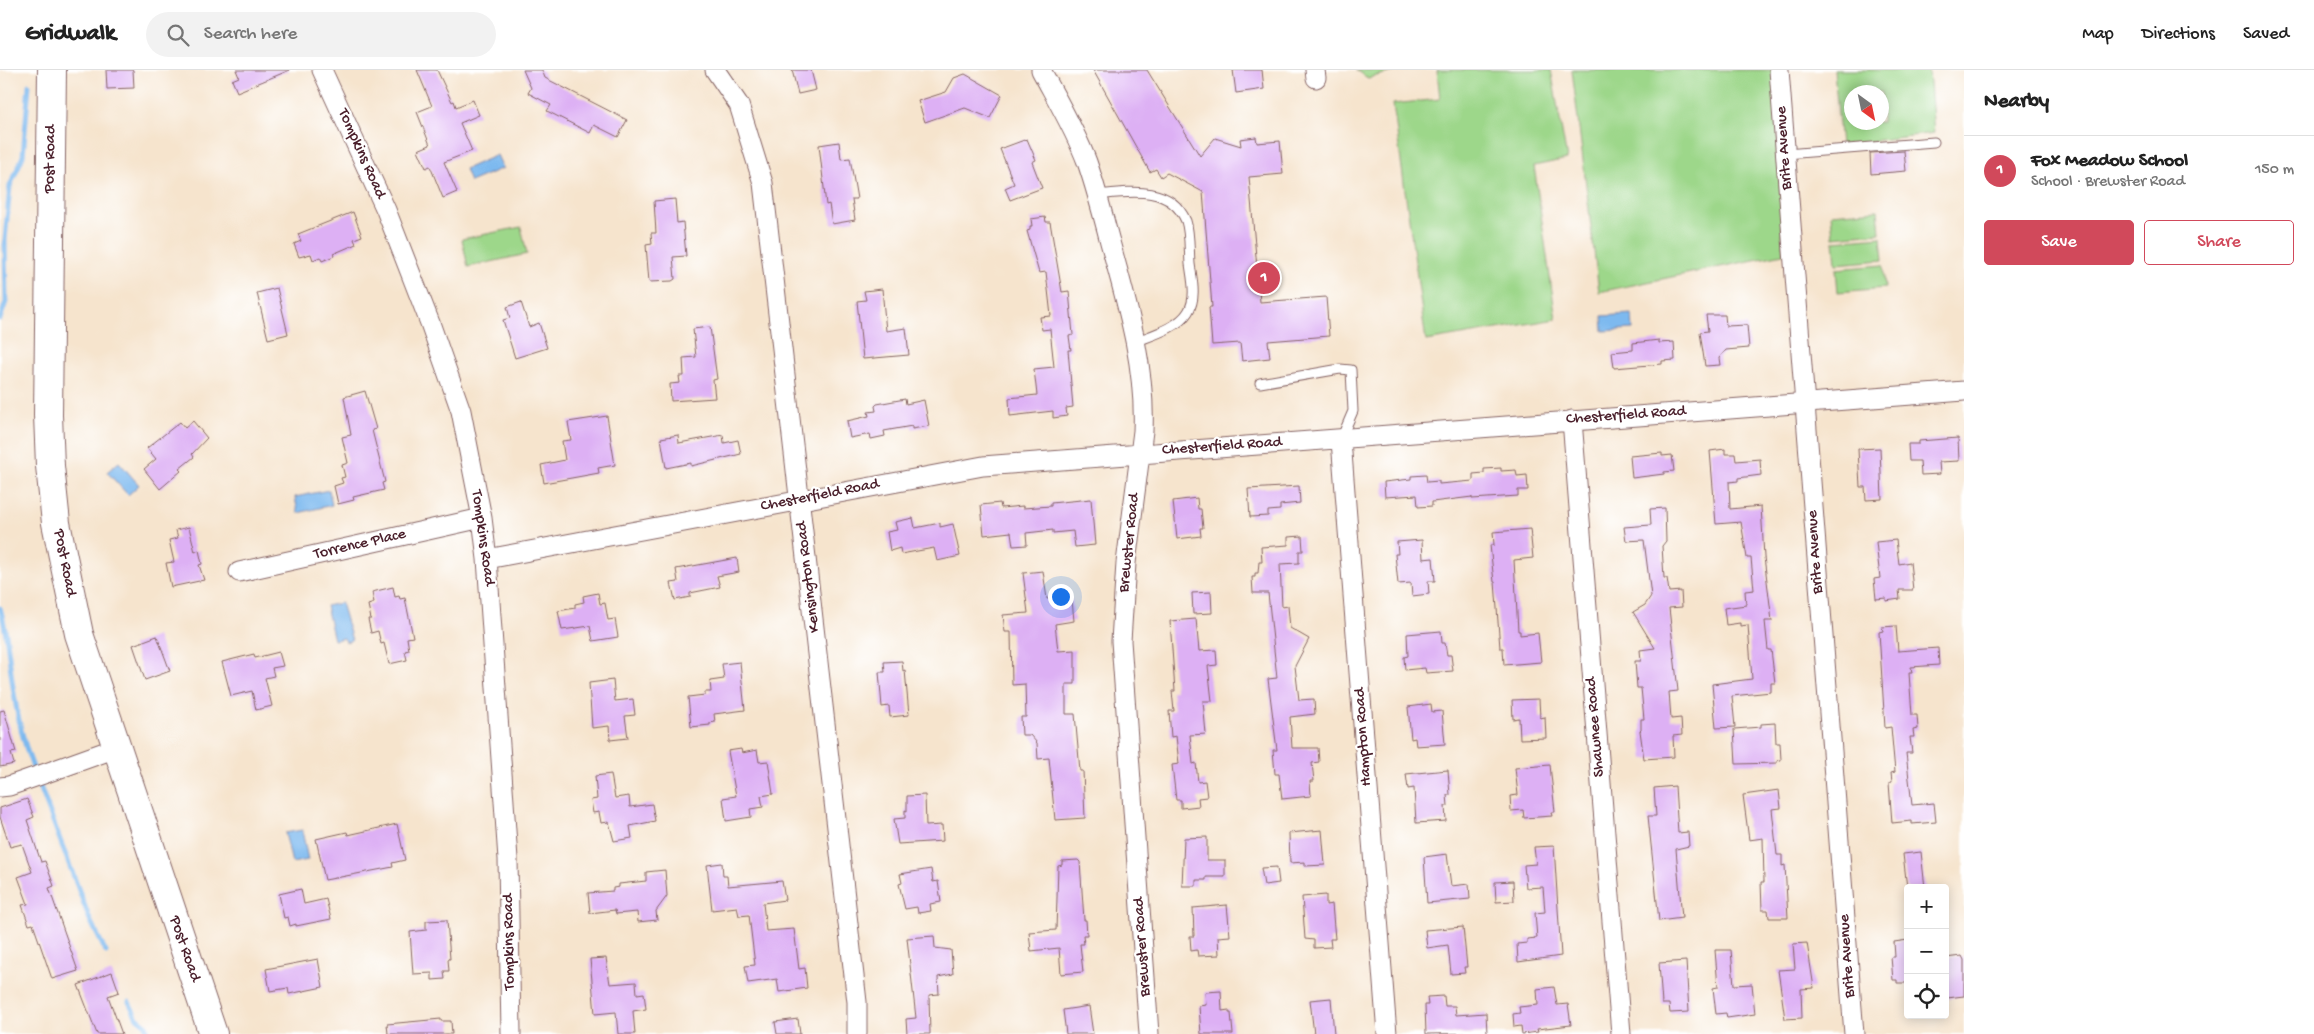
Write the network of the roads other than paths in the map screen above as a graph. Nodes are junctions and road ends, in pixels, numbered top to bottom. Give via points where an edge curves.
1 (52, 70) edge
2 (322, 70) edge
3 (715, 70) edge
4 (1042, 70) edge
5 (1779, 70) edge
6 (1934, 142) dead end
7 (1786, 154) junction
8 (1097, 195) junction
9 (1135, 342) junction
10 (1260, 383) dead end
11 (1964, 391) edge
12 (1804, 403) junction
13 (1572, 420) junction
14 (1341, 440) junction
15 (1141, 454) junction
16 (800, 500) junction
17 (482, 518) junction
18 (487, 559) junction
19 (239, 572) dead end
20 (116, 748) junction
21 (0, 786) edge
22 (213, 1034) edge
23 (511, 1034) edge
24 (858, 1034) edge
25 (1149, 1034) edge
26 (1387, 1034) edge
27 (1621, 1034) edge
28 (1854, 1034) edge

1 - 20 main road, Post Road via 50,466 59,542 79,634
2 - 17 street, Tompkins Road via 386,210 430,322 460,411
3 - 16 street, Kensington Road via 739,105 763,183
4 - 8 street, Brewster Road via 1087,162
5 - 7 street, Brite Avenue
6 - 7 lane
7 - 12 street, Brite Avenue
8 - 9 street, Brewster Road
8 - 9 lane via 1140,191 1158,195 1173,204 1186,222 1194,300 1189,312 1181,321
9 - 15 street, Brewster Road via 1144,411
10 - 14 lane via 1340,369 1351,370 1353,411
11 - 12 street, Chesterfield Road
12 - 13 street, Chesterfield Road
12 - 28 street, Brite Avenue
13 - 14 street, Chesterfield Road
13 - 27 street, Shawnee Road
14 - 15 street, Chesterfield Road
14 - 26 street, Hampton Road
15 - 16 street, Chesterfield Road via 983,466
15 - 25 street, Brewster Road via 1126,563 1121,641
16 - 18 street, Chesterfield Road
16 - 24 street, Kensington Road
17 - 18 street, Tompkins Road
17 - 19 street, Torrence Place
18 - 23 street, Tompkins Road via 508,858
20 - 21 street
20 - 22 main road, Post Road

